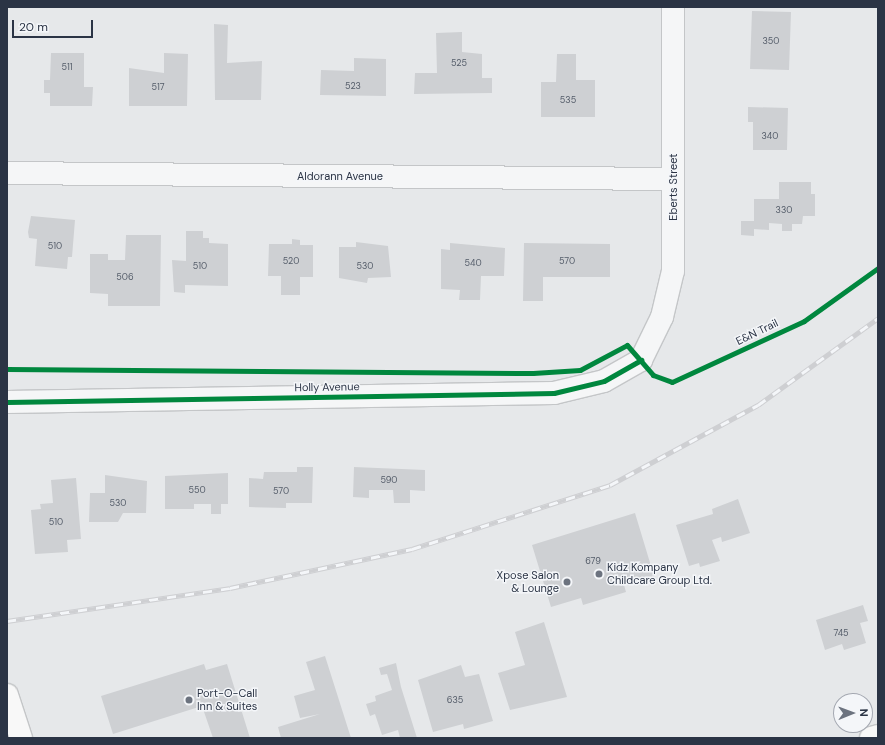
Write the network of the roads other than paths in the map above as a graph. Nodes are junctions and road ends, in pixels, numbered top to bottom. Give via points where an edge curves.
1 (673, 7) edge
2 (7, 174) edge
3 (672, 179) junction
4 (641, 360) joint
5 (7, 402) edge
6 (7, 695) edge
7 (878, 736) edge
8 (21, 738) edge
9 (870, 738) edge

1 - 3 street, Eberts Street
2 - 3 street, Aldorann Avenue
3 - 4 street, Eberts Street via 673,271 662,317
4 - 5 street, Holly Avenue via 604,381 554,392
6 - 8 street
7 - 9 street

